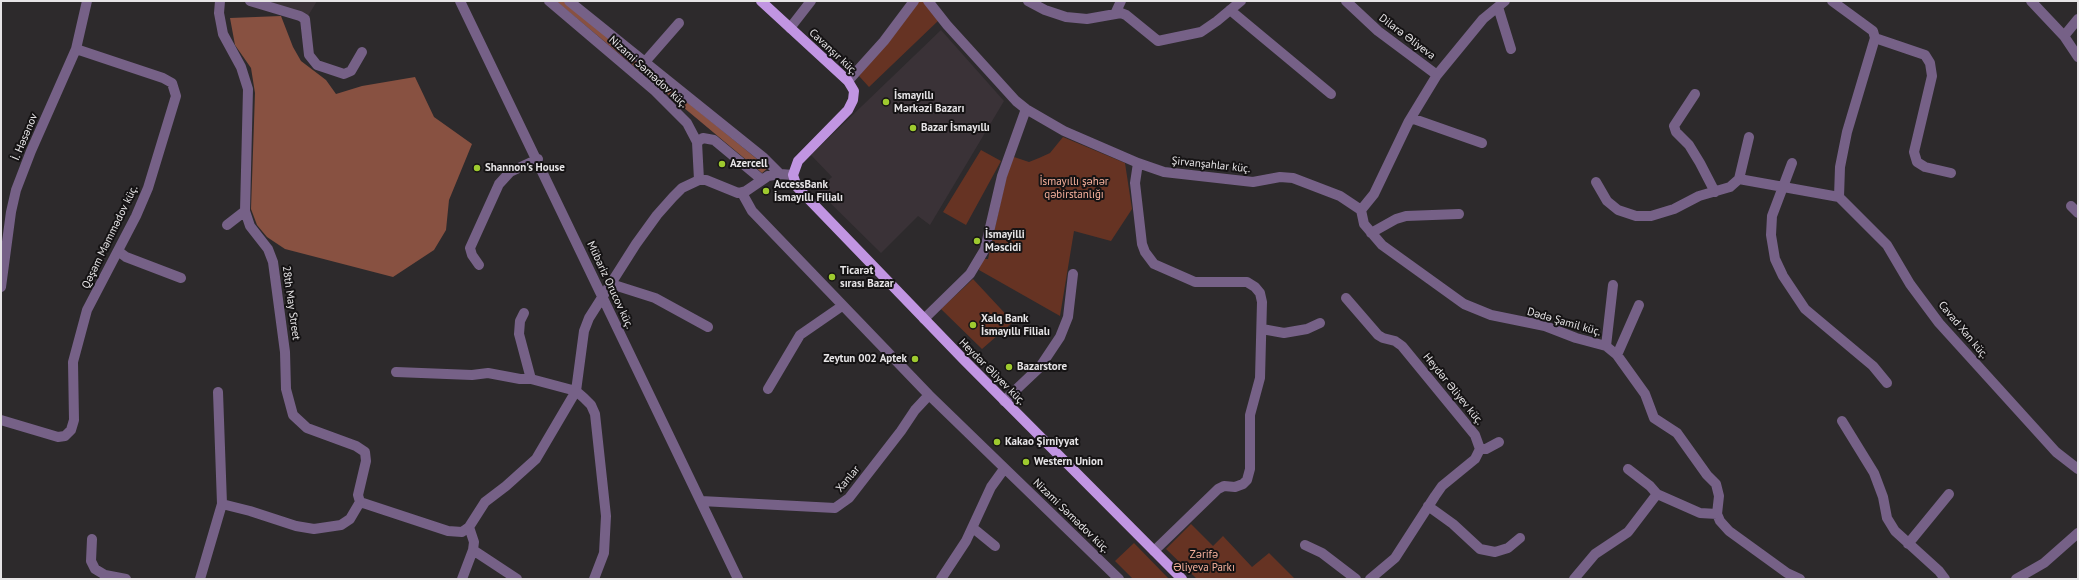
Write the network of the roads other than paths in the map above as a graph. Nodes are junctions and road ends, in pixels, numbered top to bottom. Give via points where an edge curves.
1 (87, 1) edge
2 (220, 1) edge
3 (250, 1) edge
4 (460, 1) edge
5 (549, 1) edge
6 (569, 1) edge
7 (761, 1) edge
8 (811, 1) edge
9 (914, 1) edge
10 (928, 1) edge
11 (1028, 1) edge
12 (1121, 1) edge
13 (1241, 1) edge
14 (1346, 1) edge
15 (1832, 1) edge
16 (2031, 1) edge
17 (1501, 4) edge
18 (1230, 10) junction
19 (1115, 14) junction
20 (2078, 19) edge
21 (679, 23) dead end
22 (790, 28) junction
23 (2064, 36) junction
24 (1875, 38) junction
25 (1511, 48) dead end
26 (76, 49) junction
27 (362, 52) dead end
28 (2078, 57) edge
29 (644, 63) junction
30 (1437, 74) junction
31 (848, 81) junction
32 (1331, 94) dead end
33 (1694, 94) dead end
34 (1026, 109) junction
35 (1411, 118) junction
36 (1749, 137) dead end
37 (697, 142) junction
38 (1482, 143) dead end
39 (538, 159) junction
40 (1138, 163) junction
41 (1792, 163) dead end
42 (1951, 173) dead end
43 (780, 174) junction
44 (793, 175) junction
45 (761, 179) junction
46 (1739, 179) junction
47 (699, 180) junction
48 (1596, 182) dead end
49 (1782, 188) junction
50 (1715, 192) junction
51 (742, 193) junction
52 (1839, 198) junction
53 (1361, 210) junction
54 (246, 211) junction
55 (1459, 214) dead end
56 (227, 225) dead end
57 (1371, 233) junction
58 (118, 251) junction
59 (479, 265) dead end
60 (1073, 274) dead end
61 (181, 278) dead end
62 (611, 284) junction
63 (1613, 284) dead end
64 (1, 287) edge
65 (602, 298) junction
66 (1346, 298) dead end
67 (1639, 305) dead end
68 (842, 306) junction
69 (524, 313) dead end
70 (924, 319) junction
71 (1320, 323) dead end
72 (708, 327) dead end
73 (1262, 329) junction
74 (1606, 346) junction
75 (1617, 355) junction
76 (396, 372) dead end
77 (531, 379) junction
78 (1887, 383) dead end
79 (768, 389) dead end
80 (576, 391) junction
81 (218, 392) dead end
82 (929, 395) junction
83 (1004, 401) junction
84 (1, 420) edge
85 (1842, 421) dead end
86 (1499, 442) dead end
87 (1480, 449) junction
88 (1004, 468) junction
89 (1628, 469) dead end
90 (2078, 469) edge
91 (1657, 494) junction
92 (1949, 494) dead end
93 (701, 501) junction
94 (360, 502) junction
95 (222, 504) junction
96 (1428, 506) junction
97 (1717, 514) junction
98 (469, 527) junction
99 (973, 528) junction
100 (2078, 533) edge
101 (1520, 538) dead end
102 (92, 539) dead end
103 (1908, 544) junction
104 (1305, 545) dead end
105 (995, 546) dead end
106 (473, 550) junction
107 (1154, 551) junction
108 (126, 579) edge
109 (200, 579) edge
110 (462, 579) edge
111 (517, 579) edge
112 (594, 579) edge
113 (738, 579) edge
114 (941, 579) edge
115 (1119, 579) edge
116 (1182, 579) edge
117 (1356, 579) edge
118 (1370, 579) edge
119 (1574, 579) edge
120 (1800, 579) edge
121 (1945, 579) edge
122 (2016, 579) edge

1 - 26 street, İ. Həsənov
2 - 54 street, 28th May Street via 219,13 223,34 241,67 248,89
3 - 27 street via 305,19 310,55 317,65 344,74 351,71
4 - 39 street, Mübariz Orucov küç.
5 - 37 street, Nizami Səmədov küç. via 655,91 686,123
6 - 29 street
7 - 22 main road, Cavanşır küç.
8 - 22 street
9 - 31 street
10 - 34 street, Şirvanşahlar küç. via 1006,91
11 - 19 street via 1066,17 1087,18
12 - 19 street
13 - 18 street
14 - 30 street, Dilarə Əliyeva via 1378,31
15 - 24 street via 1873,31
16 - 23 street
17 - 25 street
17 - 30 street via 1465,39
18 - 19 street via 1201,32 1164,41 1153,38 1126,15
18 - 32 street
20 - 23 street
21 - 29 street
22 - 31 main road, Cavanşır küç.
23 - 28 street
24 - 42 street via 1925,55 1930,62 1932,76 1914,152 1917,162 1925,167
24 - 52 street via 1847,132 1840,167
26 - 58 street, Qəşəm Məmmədov küç. via 163,78 176,89 148,188
26 - 64 street, İ. Həsənov via 16,190
29 - 43 street via 764,158
30 - 35 street
31 - 44 main road, Cavanşır küç. via 854,96 848,110 798,161
33 - 50 street via 1674,126 1676,132 1689,145
34 - 40 street, Şirvanşahlar küç. via 1064,131
34 - 70 street via 1002,176 985,249 970,274
35 - 38 street
35 - 53 street via 1374,194
36 - 46 street
37 - 45 street via 703,138 714,140
37 - 47 street, Nizami Səmədov küç.
39 - 59 street via 510,172 499,184 470,248
39 - 65 street, Mübariz Orucov küç.
40 - 53 street, Şirvanşahlar küç. via 1171,173 1253,182 1280,176 1293,178 1340,196
40 - 73 street via 1136,183 1145,252 1154,264 1195,282 1246,282 1256,287 1262,302
41 - 49 street
43 - 44 street
43 - 45 street
44 - 70 main road, Heydər Əliyev küç. via 797,187
45 - 51 street
46 - 49 street
46 - 50 street via 1730,187
47 - 51 street via 713,182 732,192
47 - 62 street via 682,188 657,215
48 - 50 street via 1607,201 1618,210 1636,216 1651,216
49 - 52 street
49 - 78 street via 1772,216 1771,235 1775,259 1783,276 1805,309 1873,366
51 - 68 street, Nizami Səmədov küç. via 752,211
52 - 90 street, Cavad Xan küç. via 1887,245 1910,284 1939,323 2056,452
53 - 57 street, Dədə Şamil küç. via 1364,224
54 - 56 street
54 - 94 street, 28th May Street via 250,226 268,249 273,262 290,409 298,422 307,428 356,446 365,452 366,461 358,495
55 - 57 street via 1406,216
57 - 74 street, Dədə Şamil küç. via 1382,245 1464,304 1491,315 1545,326
58 - 61 street via 126,257
58 - 84 street, Qəşəm Məmmədov küç. via 87,310 73,362 74,420 71,430 65,436 58,437
60 - 83 street via 1068,317 1060,338 1040,367
62 - 65 street
62 - 72 street via 659,300
63 - 74 street
65 - 80 street via 584,331
65 - 93 street, Mübariz Orucov küç.
66 - 87 street, Heydər Əliyev küç. via 1378,335 1402,346 1475,435
67 - 75 street
68 - 79 street via 800,335
68 - 82 street, Nizami Səmədov küç.
69 - 77 street via 520,321 519,334
70 - 83 main road, Heydər Əliyev küç.
71 - 73 street via 1307,330 1284,333
73 - 107 street via 1260,378 1250,415 1250,468 1247,480 1235,487 1224,486 1218,489
74 - 75 street, Dədə Şamil küç.
75 - 97 street, Dədə Şamil küç. via 1646,394 1654,418 1677,433 1716,484 1719,496
76 - 77 street via 465,375 488,373
77 - 80 street
80 - 98 street via 536,459 485,502
80 - 112 street via 595,414 606,516 604,553
81 - 95 street
82 - 88 street, Nizami Səmədov küç.
82 - 93 street, Xanlar via 849,498 835,508
83 - 107 main road, Heydər Əliyev küç.
85 - 103 street via 1874,473 1887,518
86 - 87 street via 1486,449
87 - 96 street via 1475,459 1442,486
88 - 99 street via 991,487
88 - 115 street, Nizami Səmədov küç.
89 - 91 street
91 - 97 street via 1700,513
91 - 119 street via 1628,532 1595,554
92 - 103 street
93 - 113 street, Mübariz Orucov küç.
94 - 95 street, 28th May Street via 350,519 341,525 314,529
94 - 98 street via 448,531 462,532
95 - 109 street
96 - 101 street via 1453,524 1480,549 1495,552 1508,548
96 - 118 street via 1395,558
97 - 120 street via 1729,531 1787,573
98 - 106 street via 474,542
99 - 105 street
99 - 114 street
100 - 122 street via 2044,563
102 - 108 street via 91,561 95,569 105,575
103 - 121 street via 1939,570
104 - 117 street via 1322,553
106 - 110 street
106 - 111 street
107 - 116 main road, Heydər Əliyev küç.

